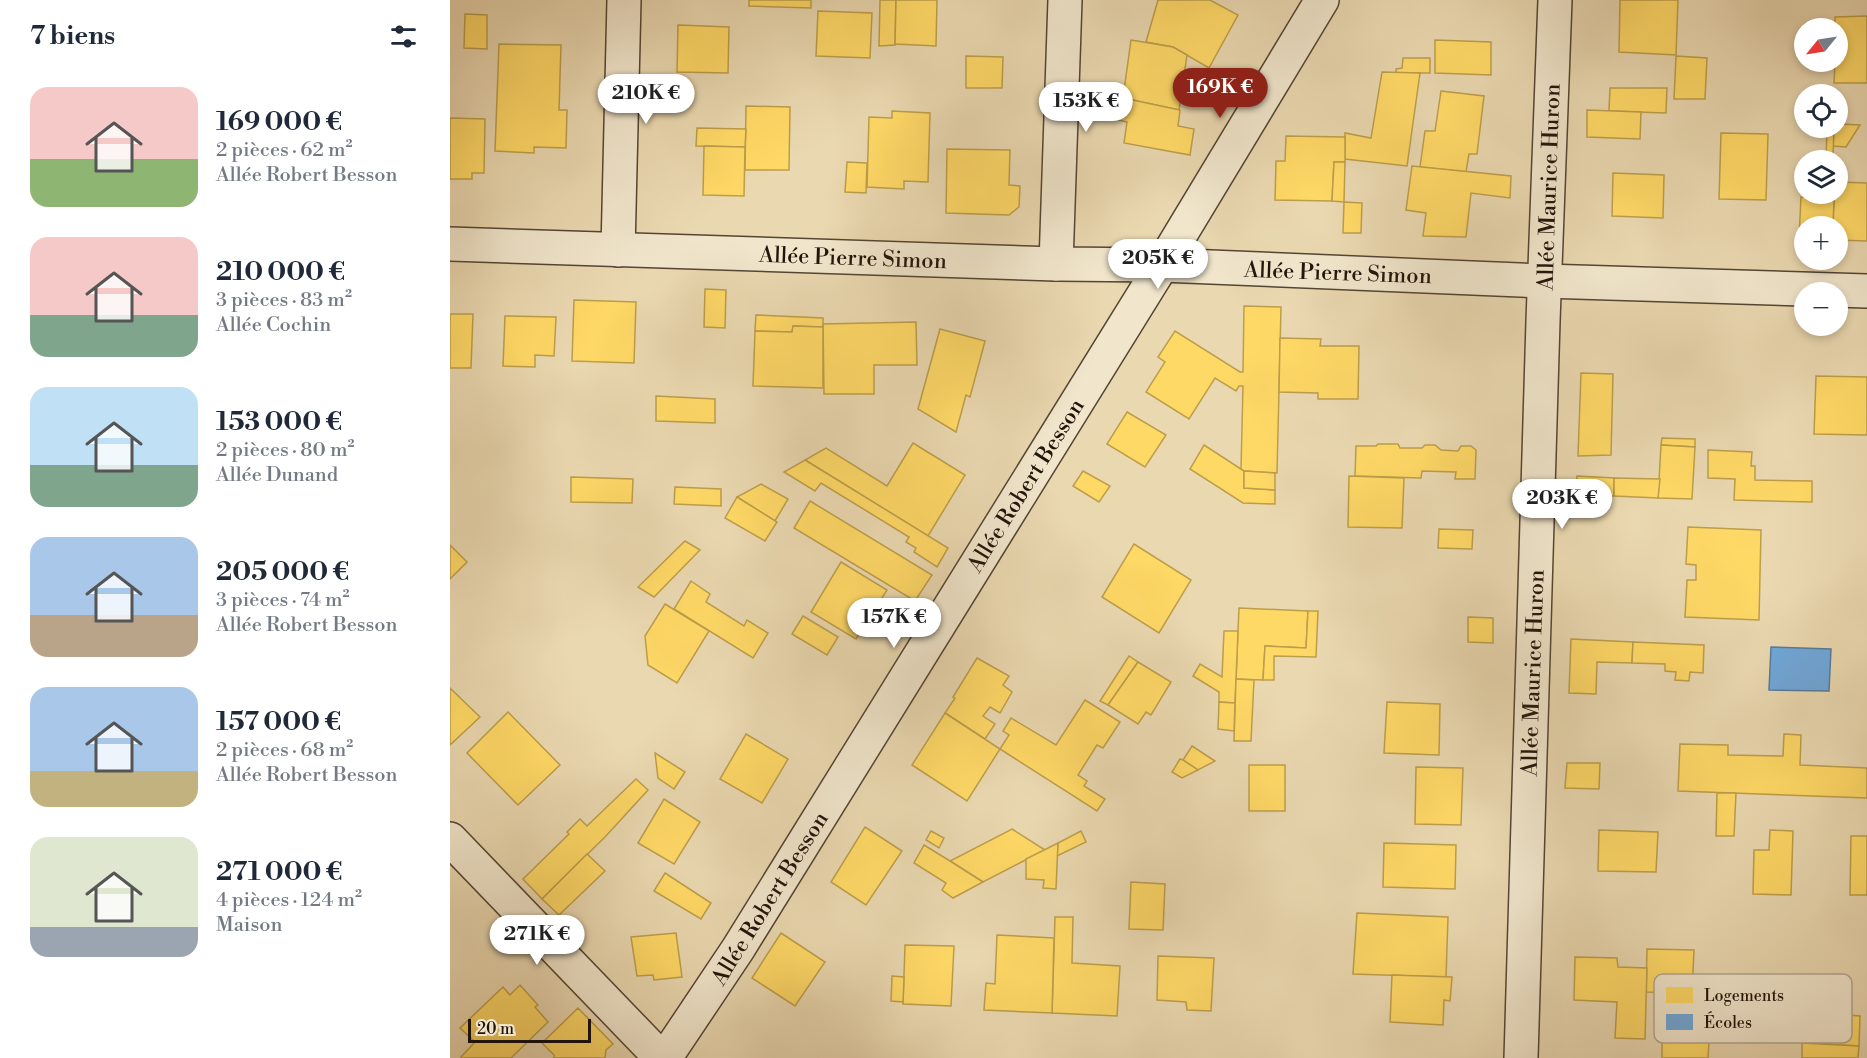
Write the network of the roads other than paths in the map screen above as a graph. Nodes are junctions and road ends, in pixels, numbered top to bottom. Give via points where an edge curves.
1 (624, 0) edge
2 (1065, 0) edge
3 (1322, 0) edge
4 (1554, 0) edge
5 (450, 244) edge
6 (618, 250) junction
7 (1056, 264) junction
8 (1162, 265) junction
9 (1544, 281) junction
10 (1867, 291) edge
11 (450, 838) edge
12 (663, 1058) edge
13 (1521, 1058) edge

1 - 6 street
2 - 7 street
3 - 8 street, Allée Robert Besson
4 - 9 street, Allée Maurice Huron
5 - 6 street, Allée Pierre Simon
6 - 7 street, Allée Pierre Simon
7 - 8 street, Allée Pierre Simon
8 - 9 street, Allée Pierre Simon
8 - 12 street, Allée Robert Besson via 744,939
9 - 10 street, Allée Pierre Simon
9 - 13 street, Allée Maurice Huron
11 - 12 street

